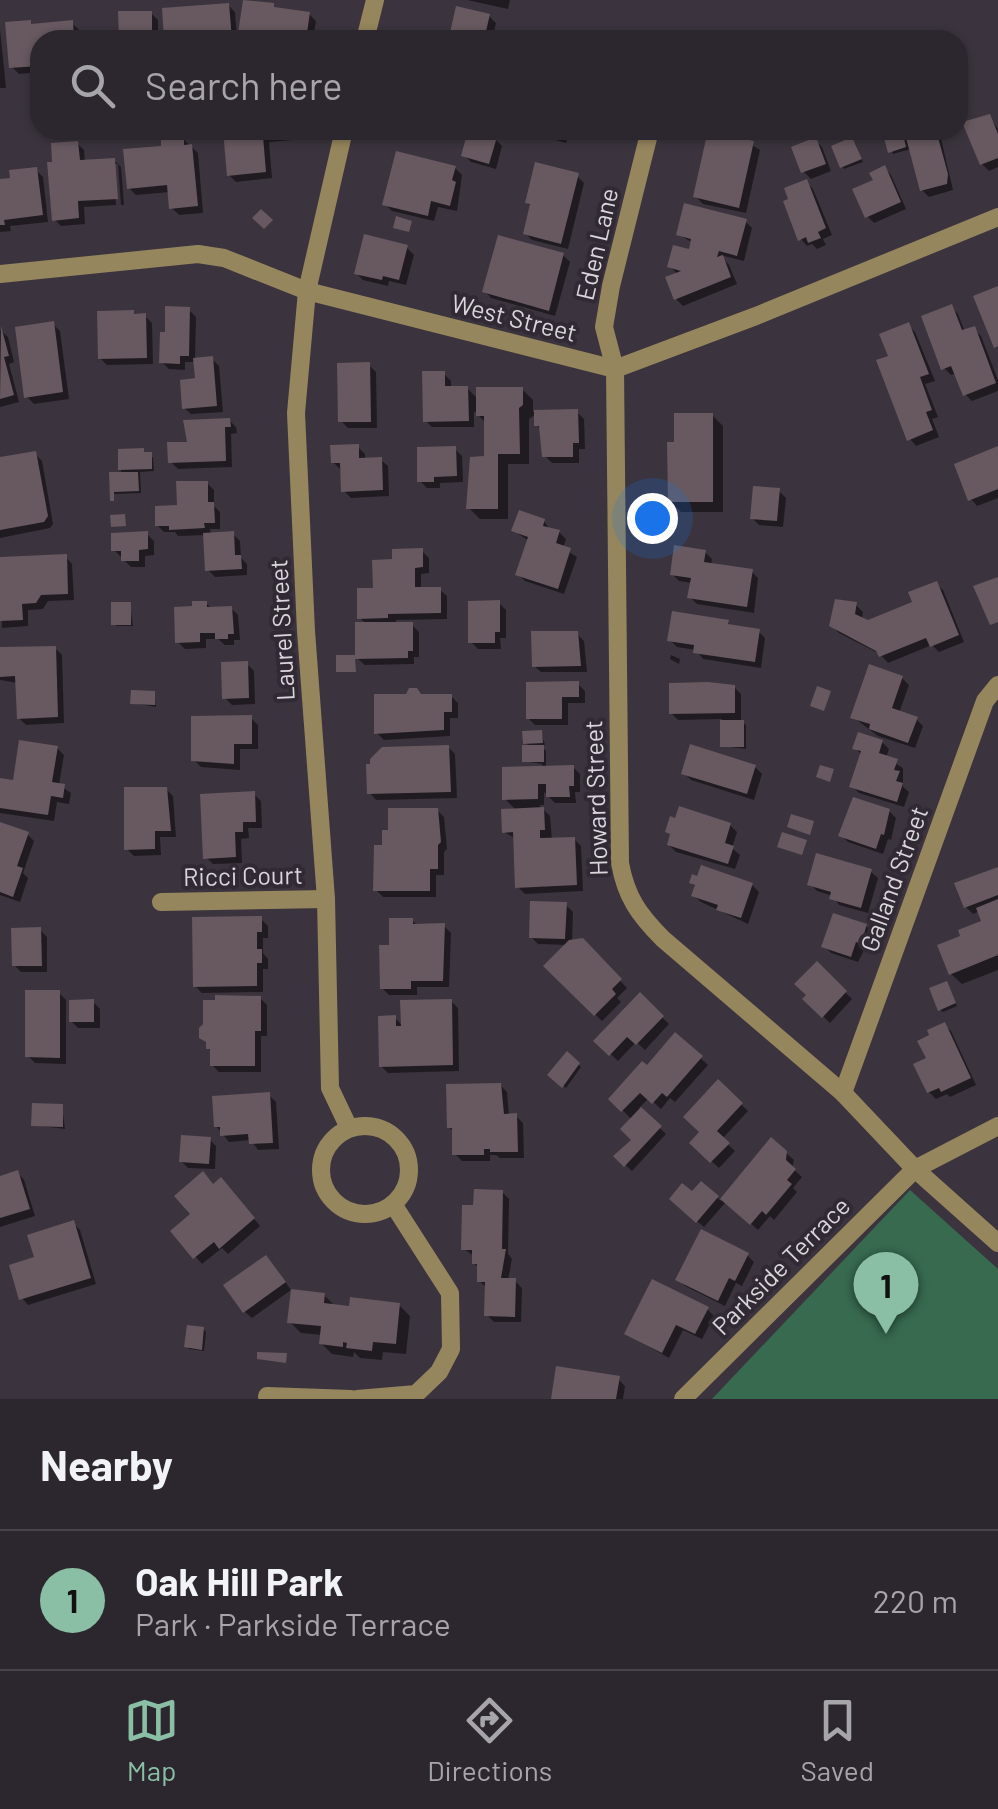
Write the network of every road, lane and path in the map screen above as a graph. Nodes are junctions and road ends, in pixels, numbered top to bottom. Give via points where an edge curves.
1 (374, 0) edge
2 (367, 30) edge
3 (342, 140) edge
4 (647, 140) edge
5 (998, 217) edge
6 (0, 274) edge
7 (307, 291) junction
8 (615, 369) junction
9 (998, 684) edge
10 (326, 899) junction
11 (161, 902) dead end
12 (843, 1093) junction
13 (998, 1126) edge
14 (349, 1128) junction
15 (915, 1169) junction
16 (393, 1204) junction
17 (998, 1242) edge
18 (267, 1396) dead end
19 (354, 1399) edge
20 (683, 1399) edge

1 - 2 street
3 - 7 street, Laurel Street
4 - 8 street, Eden Lane via 604,327
5 - 8 street
6 - 7 street, West Street via 198,254
7 - 8 street, West Street
7 - 10 street, Laurel Street via 296,414
8 - 12 street, Howard Street via 625,889 638,914 663,938
9 - 12 street, Galland Street via 985,701
10 - 11 street, Ricci Court
10 - 14 street, Laurel Street via 330,1088
12 - 15 street, Howard Street
13 - 15 street, Parkside Terrace
14 - 16 street via 389,1132 406,1154 408,1180
14 - 16 street via 326,1148 326,1192 350,1212 380,1212
15 - 17 street, Howard Street
15 - 20 street, Parkside Terrace
16 - 19 street via 450,1293 451,1349 416,1394
18 - 19 street

